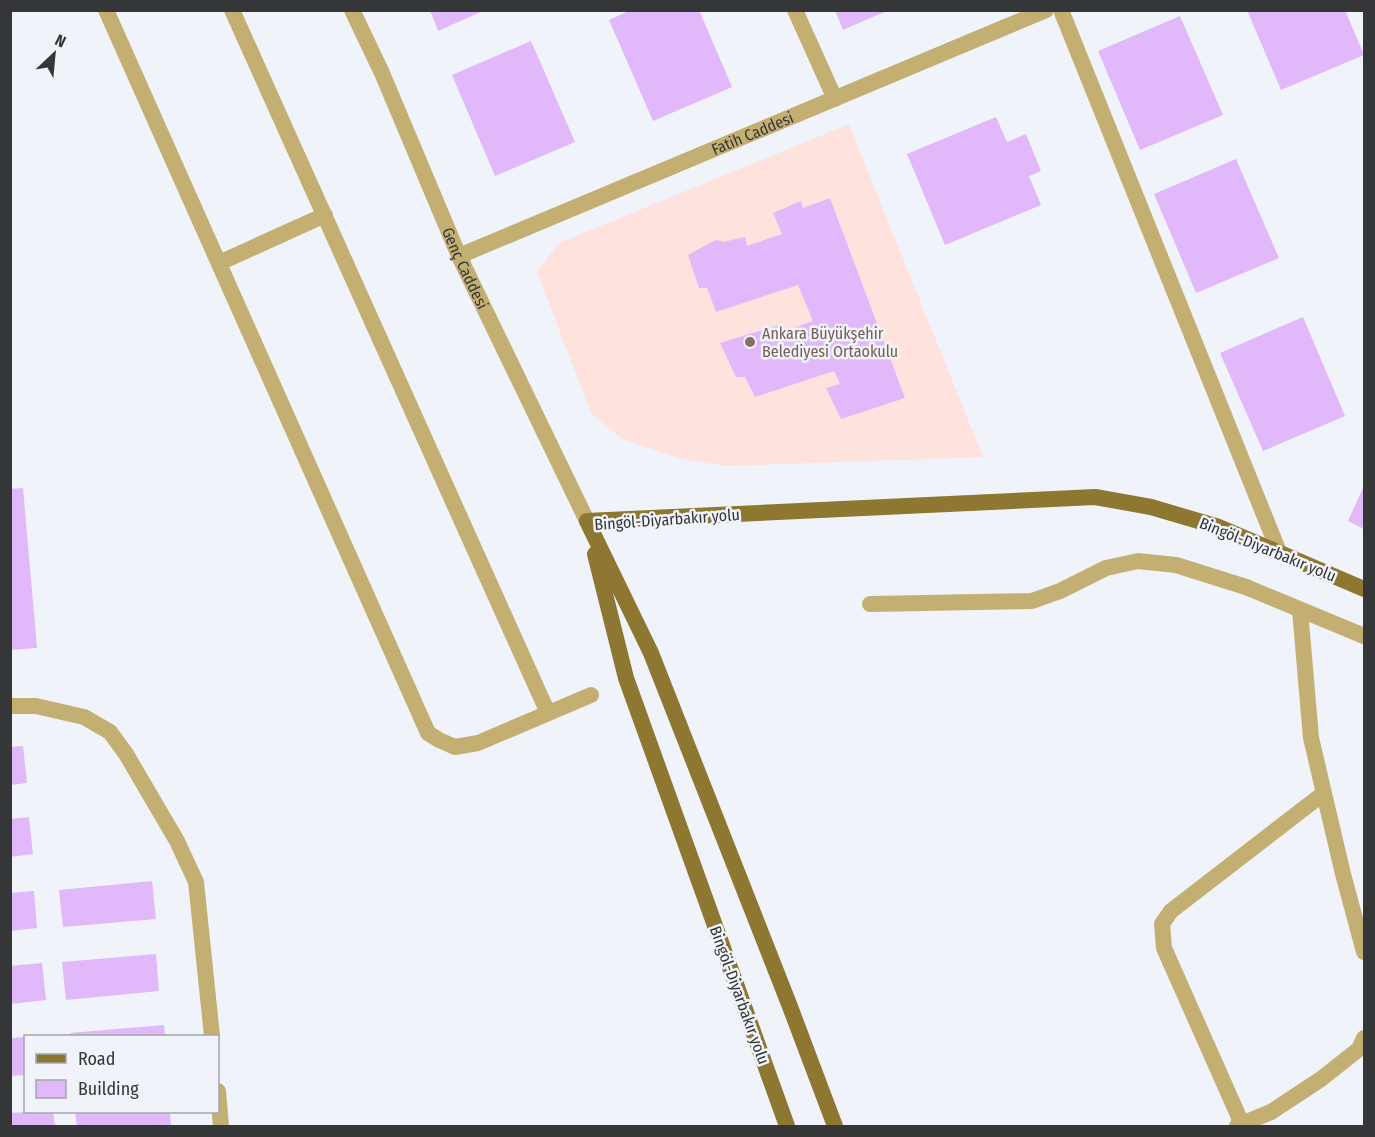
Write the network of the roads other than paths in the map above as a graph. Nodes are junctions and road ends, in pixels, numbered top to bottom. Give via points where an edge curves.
1 (106, 10) edge
2 (232, 10) edge
3 (352, 10) edge
4 (795, 10) edge
5 (1046, 10) edge
6 (1061, 10) edge
7 (836, 99) junction
8 (325, 215) junction
9 (459, 256) junction
10 (219, 263) junction
11 (587, 521) junction
12 (1279, 552) junction
13 (1365, 589) edge
14 (870, 604) dead end
15 (1300, 610) junction
16 (1365, 636) edge
17 (591, 694) dead end
18 (10, 706) edge
19 (548, 713) junction
20 (1324, 793) junction
21 (1365, 952) edge
22 (212, 1035) edge
23 (1365, 1038) edge
24 (219, 1102) edge
25 (1239, 1125) edge
26 (221, 1126) edge
27 (787, 1126) edge
28 (835, 1126) edge

1 - 10 street
2 - 8 street
3 - 9 street, Genç Caddesi
4 - 7 street
5 - 7 street, Fatih Caddesi
6 - 12 street
7 - 9 street, Fatih Caddesi
8 - 10 street
8 - 19 street
9 - 11 street, Genç Caddesi
10 - 19 street via 428,733 454,747 478,743
11 - 12 main road, Bingöl-Diyarbakır yolu via 1095,497 1151,507 1208,524
11 - 27 main road, Bingöl-Diyarbakır yolu via 626,678
11 - 28 main road via 651,653
12 - 13 main road, Bingöl-Diyarbakır yolu
14 - 15 street via 1032,601 1106,568 1138,561 1176,565 1246,587
15 - 16 street
15 - 20 street via 1311,738
17 - 19 street
18 - 22 street via 36,706 84,717 110,732 126,754 177,841 196,882
20 - 21 street
20 - 25 street via 1171,911 1162,924 1164,948
23 - 25 street via 1359,1049 1321,1078 1271,1112
24 - 26 street

